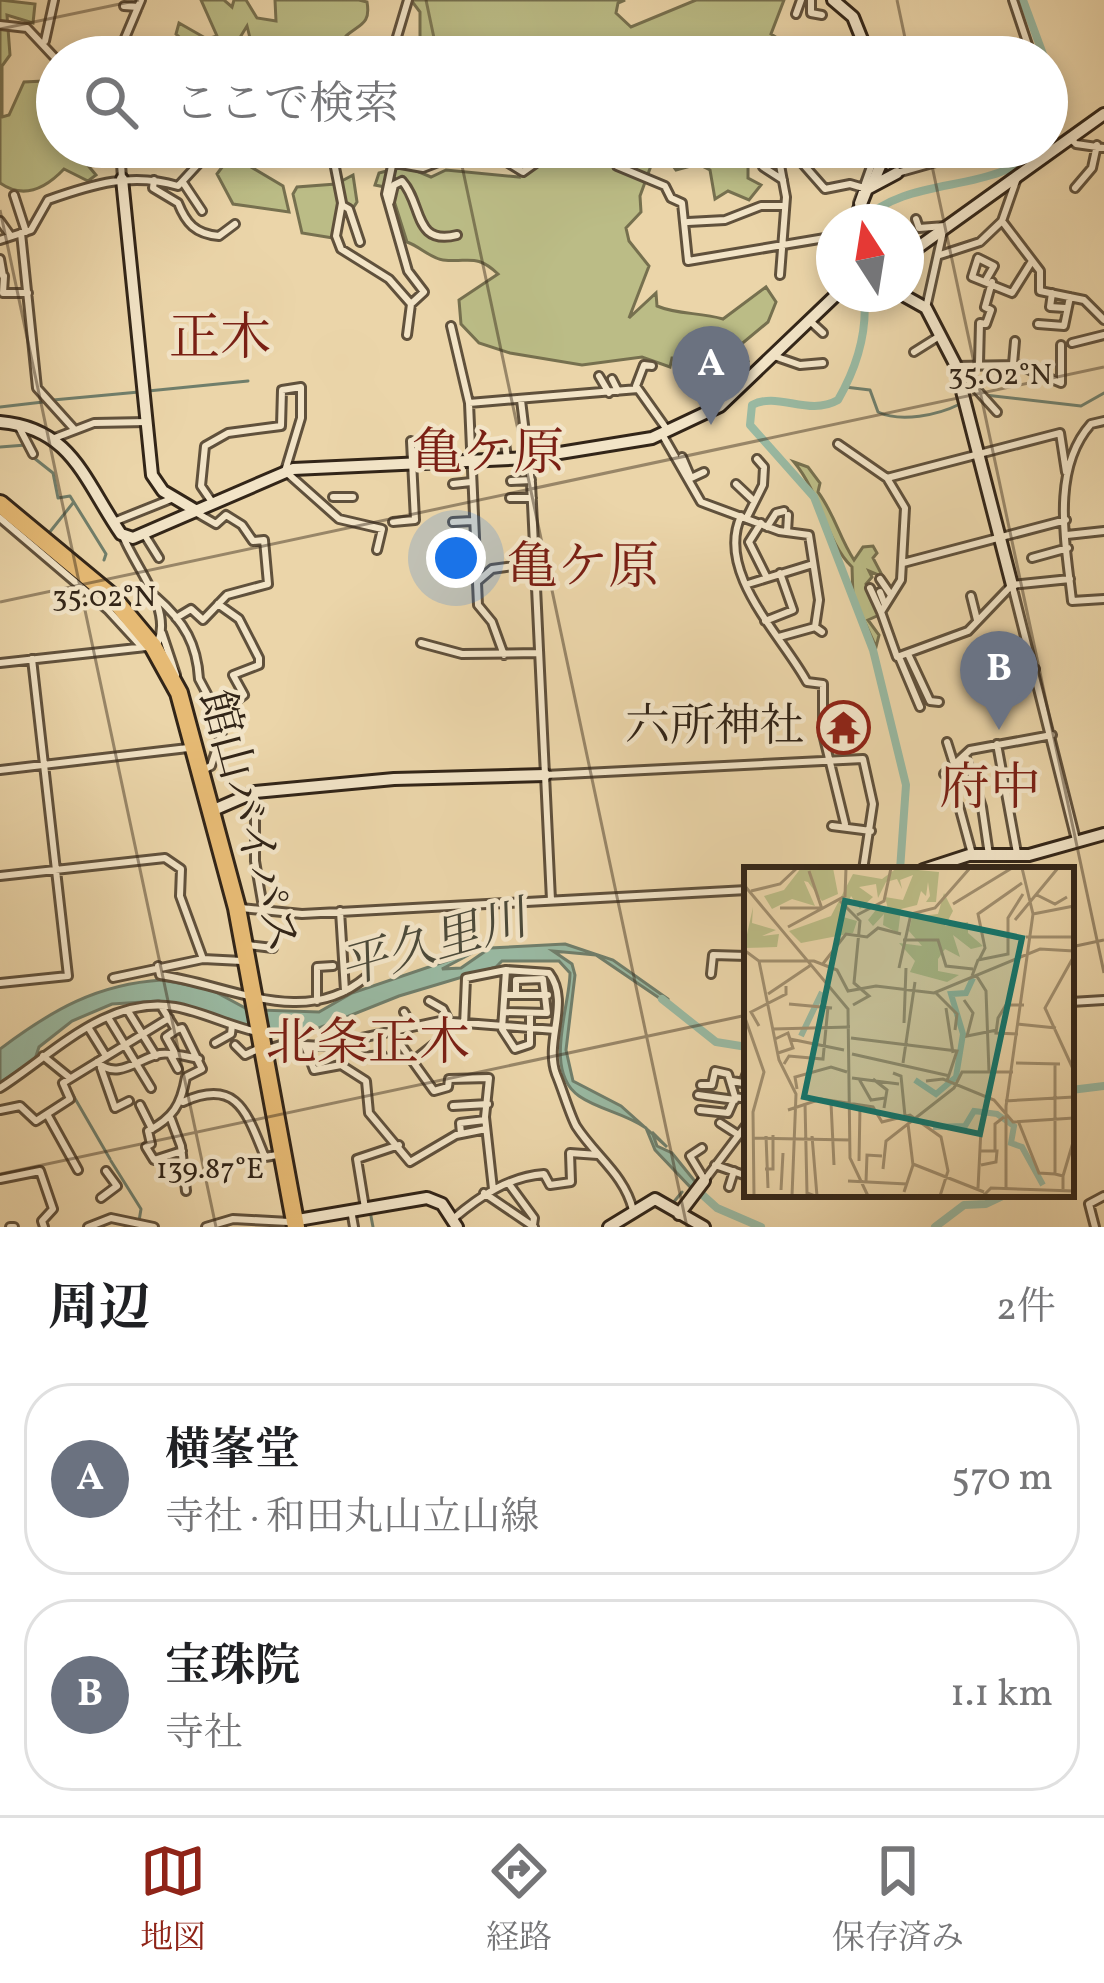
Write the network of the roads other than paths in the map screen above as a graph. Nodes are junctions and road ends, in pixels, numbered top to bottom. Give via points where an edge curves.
1 (53, 0) edge
2 (408, 0) edge
3 (801, 0) edge
4 (812, 0) edge
5 (833, 0) edge
6 (1012, 0) edge
7 (139, 3) edge
8 (124, 6) dead end
9 (796, 14) dead end
10 (822, 15) dead end
11 (0, 25) edge
12 (38, 36) edge
13 (46, 36) edge
14 (125, 36) edge
15 (397, 36) edge
16 (861, 36) edge
17 (1025, 36) edge
18 (1104, 114) edge
19 (1070, 138) joint
20 (1100, 146) edge
21 (122, 168) edge
22 (197, 168) edge
23 (334, 168) edge
24 (392, 168) edge
25 (622, 168) edge
26 (764, 168) edge
27 (781, 168) edge
28 (805, 168) edge
29 (875, 168) edge
30 (915, 168) edge
31 (1030, 168) edge
32 (897, 173) joint
33 (1017, 178) junction
34 (122, 179) junction
35 (154, 180) junction
36 (784, 181) junction
37 (184, 184) junction
38 (867, 187) junction
39 (1075, 188) dead end
40 (14, 195) dead end
41 (390, 202) junction
42 (858, 204) edge
43 (342, 206) junction
44 (782, 206) junction
45 (202, 211) dead end
46 (0, 221) edge
47 (1002, 221) junction
48 (686, 222) junction
49 (235, 224) dead end
50 (924, 227) edge
51 (945, 229) junction
52 (23, 233) junction
53 (10, 235) junction
54 (458, 236) dead end
55 (0, 240) edge
56 (816, 240) edge
57 (360, 242) dead end
58 (924, 244) edge
59 (786, 246) junction
60 (940, 255) junction
61 (0, 260) edge
62 (1032, 261) junction
63 (780, 274) dead end
64 (2, 277) edge
65 (28, 293) junction
66 (1052, 293) junction
67 (1070, 297) junction
68 (411, 304) junction
69 (926, 308) joint
70 (1065, 308) junction
71 (816, 312) edge
72 (807, 319) junction
73 (1104, 320) edge
74 (1038, 324) dead end
75 (451, 326) dead end
76 (823, 332) dead end
77 (407, 335) dead end
78 (941, 335) junction
79 (1104, 335) edge
80 (1015, 341) dead end
81 (1072, 343) dead end
82 (1061, 345) dead end
83 (914, 352) dead end
84 (771, 355) junction
85 (823, 363) dead end
86 (979, 363) junction
87 (1012, 364) junction
88 (652, 366) dead end
89 (956, 367) junction
90 (691, 368) dead end
91 (599, 376) dead end
92 (612, 379) dead end
93 (638, 389) junction
94 (614, 392) junction
95 (521, 400) junction
96 (469, 403) junction
97 (717, 408) junction
98 (997, 412) dead end
99 (1104, 421) edge
100 (0, 422) edge
101 (147, 422) junction
102 (19, 423) junction
103 (74, 430) junction
104 (665, 432) junction
105 (52, 439) junction
106 (411, 441) dead end
107 (505, 442) dead end
108 (838, 444) dead end
109 (33, 454) dead end
110 (977, 454) junction
111 (682, 457) dead end
112 (529, 458) junction
113 (508, 459) junction
114 (758, 459) dead end
115 (470, 461) junction
116 (412, 463) junction
117 (285, 471) junction
118 (704, 472) dead end
119 (1066, 472) junction
120 (887, 478) junction
121 (531, 480) junction
122 (688, 480) junction
123 (511, 481) dead end
124 (471, 482) junction
125 (453, 484) dead end
126 (736, 484) dead end
127 (173, 496) junction
128 (352, 496) dead end
129 (333, 497) dead end
130 (532, 498) junction
131 (510, 499) dead end
132 (754, 501) junction
133 (212, 502) junction
134 (194, 510) junction
135 (0, 511) edge
136 (744, 516) junction
137 (1066, 520) junction
138 (472, 521) junction
139 (113, 522) junction
140 (393, 522) dead end
141 (453, 522) dead end
142 (764, 525) junction
143 (1104, 531) edge
144 (788, 532) junction
145 (144, 534) junction
146 (123, 536) junction
147 (1067, 536) junction
148 (999, 537) junction
149 (1068, 548) junction
150 (377, 550) dead end
151 (159, 558) dead end
152 (1032, 558) dead end
153 (535, 562) junction
154 (903, 562) junction
155 (814, 563) junction
156 (463, 571) dead end
157 (780, 573) junction
158 (477, 576) junction
159 (766, 578) junction
160 (880, 579) dead end
161 (1070, 579) junction
162 (748, 584) junction
163 (1012, 585) junction
164 (870, 588) dead end
165 (880, 592) dead end
166 (153, 594) junction
167 (891, 595) junction
168 (971, 596) dead end
169 (1104, 598) edge
170 (218, 604) junction
171 (883, 609) junction
172 (176, 618) junction
173 (977, 620) junction
174 (765, 621) junction
175 (779, 637) junction
176 (151, 643) junction
177 (421, 643) dead end
178 (539, 653) junction
179 (504, 655) junction
180 (904, 655) junction
181 (32, 658) junction
182 (0, 662) edge
183 (1035, 669) junction
184 (1013, 675) dead end
185 (939, 702) dead end
186 (920, 707) dead end
187 (218, 714) junction
188 (1052, 735) junction
189 (946, 742) dead end
190 (997, 744) junction
191 (192, 748) junction
192 (965, 755) junction
193 (833, 761) junction
194 (953, 761) junction
195 (45, 765) junction
196 (0, 770) edge
197 (203, 770) junction
198 (545, 775) junction
199 (944, 775) dead end
200 (255, 792) junction
201 (959, 806) dead end
202 (211, 812) junction
203 (844, 824) junction
204 (832, 826) dead end
205 (871, 831) junction
206 (1104, 834) edge
207 (1076, 840) junction
208 (973, 854) junction
209 (989, 855) junction
210 (1018, 857) junction
211 (864, 867) edge
212 (932, 867) edge
213 (979, 867) edge
214 (56, 870) junction
215 (0, 876) edge
216 (744, 890) edge
217 (551, 900) junction
218 (238, 908) junction
219 (263, 908) junction
220 (340, 911) junction
221 (273, 948) dead end
222 (244, 953) junction
223 (744, 956) edge
224 (203, 959) junction
225 (158, 966) junction
226 (333, 966) dead end
227 (506, 970) junction
228 (710, 974) dead end
229 (366, 977) dead end
230 (113, 978) dead end
231 (0, 983) edge
232 (345, 991) junction
233 (505, 995) junction
234 (516, 995) junction
235 (548, 995) junction
236 (252, 998) junction
237 (1104, 1000) edge
238 (316, 1001) junction
239 (429, 1001) dead end
240 (1074, 1002) edge
241 (161, 1006) junction
242 (128, 1011) junction
243 (404, 1012) dead end
244 (504, 1012) junction
245 (530, 1013) junction
246 (109, 1018) junction
247 (169, 1018) junction
248 (450, 1023) junction
249 (232, 1025) junction
250 (412, 1025) junction
251 (464, 1026) junction
252 (88, 1027) junction
253 (502, 1029) junction
254 (530, 1029) junction
255 (176, 1030) junction
256 (555, 1030) junction
257 (391, 1031) junction
258 (142, 1034) junction
259 (259, 1037) junction
260 (437, 1042) dead end
261 (215, 1043) dead end
262 (125, 1045) junction
263 (235, 1045) dead end
264 (305, 1046) junction
265 (382, 1055) dead end
266 (106, 1056) junction
267 (156, 1056) junction
268 (174, 1056) junction
269 (41, 1058) junction
270 (361, 1058) dead end
271 (199, 1059) junction
272 (413, 1061) junction
273 (99, 1065) junction
274 (138, 1067) junction
275 (178, 1069) dead end
276 (67, 1080) junction
277 (733, 1081) junction
278 (744, 1082) edge
279 (701, 1085) dead end
280 (0, 1088) edge
281 (151, 1088) dead end
282 (698, 1095) dead end
283 (735, 1099) junction
284 (744, 1099) edge
285 (130, 1102) dead end
286 (180, 1103) junction
287 (488, 1104) junction
288 (140, 1105) dead end
289 (453, 1106) dead end
290 (700, 1111) dead end
291 (0, 1114) edge
292 (47, 1114) junction
293 (171, 1119) junction
294 (720, 1123) dead end
295 (486, 1125) junction
296 (744, 1127) edge
297 (152, 1130) junction
298 (737, 1134) junction
299 (399, 1145) junction
300 (702, 1148) dead end
301 (182, 1151) junction
302 (277, 1155) junction
303 (598, 1155) junction
304 (716, 1165) junction
305 (78, 1170) dead end
306 (106, 1171) dead end
307 (734, 1171) junction
308 (744, 1174) edge
309 (0, 1180) edge
310 (704, 1180) junction
311 (509, 1184) junction
312 (729, 1186) dead end
313 (493, 1189) junction
314 (186, 1190) dead end
315 (484, 1193) junction
316 (1104, 1196) edge
317 (100, 1198) dead end
318 (365, 1208) junction
319 (350, 1210) junction
320 (634, 1213) junction
321 (676, 1219) junction
322 (455, 1223) edge
323 (293, 1224) edge
324 (44, 1227) edge
325 (88, 1227) edge
326 (154, 1227) edge
327 (206, 1227) edge
328 (354, 1227) edge
329 (534, 1227) edge
330 (609, 1227) edge
331 (704, 1227) edge
332 (1095, 1227) edge

1 - 13 street
2 - 15 street
3 - 9 street
4 - 10 street via 811,13
5 - 16 street
6 - 17 street
7 - 8 street
7 - 14 street
11 - 12 street
18 - 19 street
19 - 20 street
20 - 39 street
21 - 34 street
22 - 37 street
23 - 43 street
24 - 41 street
25 - 48 street via 665,186 682,203
26 - 36 street
27 - 36 street
28 - 38 street via 825,189
29 - 38 street
30 - 32 street
31 - 33 street
32 - 38 street
33 - 47 street
33 - 51 street
34 - 35 street
34 - 52 street via 48,200
34 - 101 street
35 - 37 street
35 - 49 street via 196,230 219,236
36 - 44 street
37 - 45 street
38 - 42 street
40 - 52 street
41 - 54 street via 402,181 427,232
41 - 68 street via 408,271 424,292
43 - 57 street via 350,208
43 - 68 street via 341,250 385,276
44 - 48 street
44 - 59 street
46 - 53 street
47 - 60 street via 980,242
47 - 62 street
48 - 59 street via 688,261
50 - 51 street
51 - 58 street
51 - 60 street
52 - 53 street
52 - 65 street
53 - 55 street
56 - 59 street
59 - 63 street
60 - 69 street
61 - 64 street
62 - 66 street via 1042,275 1040,291
62 - 86 street via 1014,292 989,281
64 - 65 street via 3,293
65 - 103 street via 37,388
66 - 67 street
66 - 70 street via 1050,307
67 - 70 street
67 - 73 street
68 - 77 street
69 - 78 street
70 - 74 street via 1064,326
71 - 72 street
72 - 76 street
72 - 84 street
75 - 96 street
78 - 83 street
78 - 89 street
79 - 81 street
80 - 87 street
82 - 87 street via 1061,383
84 - 85 street
84 - 97 street
86 - 87 street
86 - 89 street
88 - 93 street via 644,365
89 - 98 street
89 - 110 street
90 - 97 street
91 - 94 street
92 - 94 street
93 - 94 street
93 - 104 street
94 - 95 street
95 - 96 street
95 - 112 street
96 - 115 street
97 - 104 street
99 - 119 street via 1079,438
100 - 102 street
101 - 103 street
101 - 127 street via 154,481
102 - 105 street
102 - 109 street
103 - 105 street
104 - 112 street
104 - 122 street
105 - 139 street
106 - 116 street
107 - 113 street
108 - 120 street
110 - 119 street via 1060,433
110 - 120 street
110 - 148 street
111 - 122 street
112 - 113 street
112 - 121 street
113 - 115 street
114 - 132 street via 763,482
115 - 116 street
115 - 124 street
116 - 117 street
116 - 140 street via 415,520
117 - 133 street
117 - 133 street via 298,436 301,387 282,390 281,426 228,433 206,445 201,486
117 - 150 street via 339,519 382,529
118 - 122 street
119 - 137 street
120 - 154 street via 905,508
121 - 123 street
121 - 130 street
122 - 136 street via 700,502
124 - 125 street
124 - 138 street
126 - 132 street
127 - 134 street
127 - 139 street
128 - 129 street
130 - 131 street
130 - 153 street
132 - 136 street
133 - 134 street
134 - 145 street
134 - 170 street via 208,522 226,515 253,541 264,540 267,586 241,588
135 - 176 highway, 館山バイパス via 104,590
136 - 142 street
136 - 162 street via 734,536
137 - 147 street
137 - 148 street
138 - 141 street
138 - 158 street
139 - 146 street
142 - 144 street
142 - 144 street via 786,513
142 - 159 street via 751,531 750,545
143 - 147 street
144 - 155 street via 809,536
145 - 146 street
145 - 151 street
146 - 166 street
147 - 149 street
148 - 154 street
148 - 163 street
149 - 152 street
149 - 161 street
153 - 158 street
153 - 178 street
154 - 167 street
155 - 157 street
155 - 175 street via 819,629
156 - 158 street
157 - 159 street
157 - 174 street via 793,610
158 - 179 street via 479,608
159 - 162 street
160 - 167 street
161 - 163 street
161 - 169 street via 1073,602
162 - 174 street
163 - 173 street
163 - 183 street
164 - 171 street
165 - 171 street
166 - 172 street
166 - 176 street
167 - 171 street
168 - 173 street
170 - 172 street via 202,620 191,609
170 - 187 street via 238,619 260,658 233,675 244,695
171 - 180 street
172 - 187 street
173 - 180 street via 968,631
174 - 175 street
175 - 193 street via 807,682 823,684 823,734
176 - 181 street
176 - 191 highway, 館山バイパス
176 - 197 highway, 館山バイパス via 178,693
177 - 179 street via 461,655
178 - 179 street
178 - 198 street
180 - 185 street
180 - 186 street
181 - 182 street
181 - 195 street
183 - 184 street
183 - 188 street
187 - 197 street via 222,741
188 - 190 street
188 - 207 street
189 - 194 street
190 - 192 street
190 - 210 street
191 - 195 street
191 - 202 highway, 館山バイパス
192 - 194 street
192 - 209 street
193 - 198 street
193 - 203 street
193 - 205 street via 862,759 867,768
194 - 199 street
195 - 196 street
195 - 214 street
197 - 202 highway, 館山バイパス
198 - 200 street
198 - 217 street
200 - 202 street
200 - 219 street
201 - 208 street
202 - 218 highway, 館山バイパス
202 - 222 highway, 館山バイパス
203 - 204 street
203 - 205 street
205 - 211 street
206 - 207 street
207 - 210 street
208 - 209 street
208 - 212 street
208 - 213 street
209 - 210 street
214 - 215 street
214 - 224 street via 165,858 181,869 180,896
214 - 231 street via 68,976
216 - 217 street
217 - 220 street
218 - 219 street
218 - 222 highway, 館山バイパス
219 - 220 street
220 - 232 street
221 - 222 street
222 - 224 street
222 - 236 highway, 館山バイパス
223 - 228 street via 712,956
224 - 225 street
225 - 230 street
225 - 236 street via 160,975
226 - 238 street via 317,967
227 - 233 street
227 - 251 street via 466,978
227 - 256 street via 550,973 559,991
229 - 232 street
232 - 238 street
233 - 234 street
233 - 244 street
234 - 235 street
234 - 235 street via 520,979 543,980
235 - 245 street via 548,1013
236 - 238 street
236 - 259 highway, 館山バイパス
237 - 240 street
239 - 248 street
241 - 242 street
241 - 247 street
241 - 249 street
242 - 246 street
242 - 258 street
243 - 250 street
244 - 245 street
244 - 253 street
245 - 254 street
246 - 252 street
246 - 262 street
247 - 255 street
247 - 258 street
248 - 250 street
248 - 251 street
249 - 259 street
249 - 261 street
250 - 257 street
251 - 253 street
252 - 266 street
252 - 269 street
253 - 254 street
253 - 254 street via 515,1049 530,1044
254 - 256 street
255 - 268 street via 166,1037
255 - 271 street
256 - 303 street via 555,1070 572,1119
257 - 264 street
257 - 272 street
258 - 262 street
258 - 267 street
259 - 263 street via 245,1055
259 - 264 street
259 - 302 highway, 館山バイパス
259 - 323 highway, 館山バイパス
260 - 272 street
262 - 266 street
262 - 274 street
264 - 299 street via 314,1070 340,1065 367,1082 369,1113
265 - 270 street
266 - 273 street
267 - 268 street
267 - 274 street
268 - 271 street
268 - 275 street
269 - 276 street
269 - 280 street
271 - 286 street via 202,1070 185,1077
272 - 287 street via 434,1091 449,1079 489,1078
273 - 274 street
273 - 276 street
273 - 285 street via 115,1108
274 - 281 street
276 - 292 street via 70,1099
277 - 278 street
277 - 279 street via 715,1071 712,1085
277 - 283 street
282 - 283 street
283 - 284 street
283 - 290 street via 728,1113
286 - 293 street
286 - 302 street via 225,1095 246,1112 266,1157
287 - 289 street
287 - 295 street
288 - 297 street
291 - 292 street via 20,1106 36,1121
292 - 305 street
293 - 297 street
293 - 301 street
294 - 298 street
295 - 299 street via 410,1162
295 - 313 street
296 - 298 street
297 - 301 street via 146,1147 154,1160
298 - 304 street
299 - 318 street via 358,1159
300 - 310 street via 690,1156
301 - 314 street
302 - 323 highway, 館山バイパス
303 - 311 street via 570,1154 571,1182 550,1185 543,1174
303 - 320 street via 626,1183
304 - 307 street
304 - 310 street
306 - 317 street via 117,1186
307 - 308 street
307 - 312 street
309 - 324 street via 40,1172 53,1209
310 - 321 street
311 - 313 street
311 - 329 street
313 - 315 street
315 - 322 street
315 - 329 street
316 - 332 street via 1089,1204
318 - 319 street
318 - 322 street via 427,1198
319 - 323 street
319 - 328 street
320 - 321 street via 656,1199
320 - 330 street
321 - 331 street
323 - 327 street via 232,1220
325 - 326 street via 108,1218

